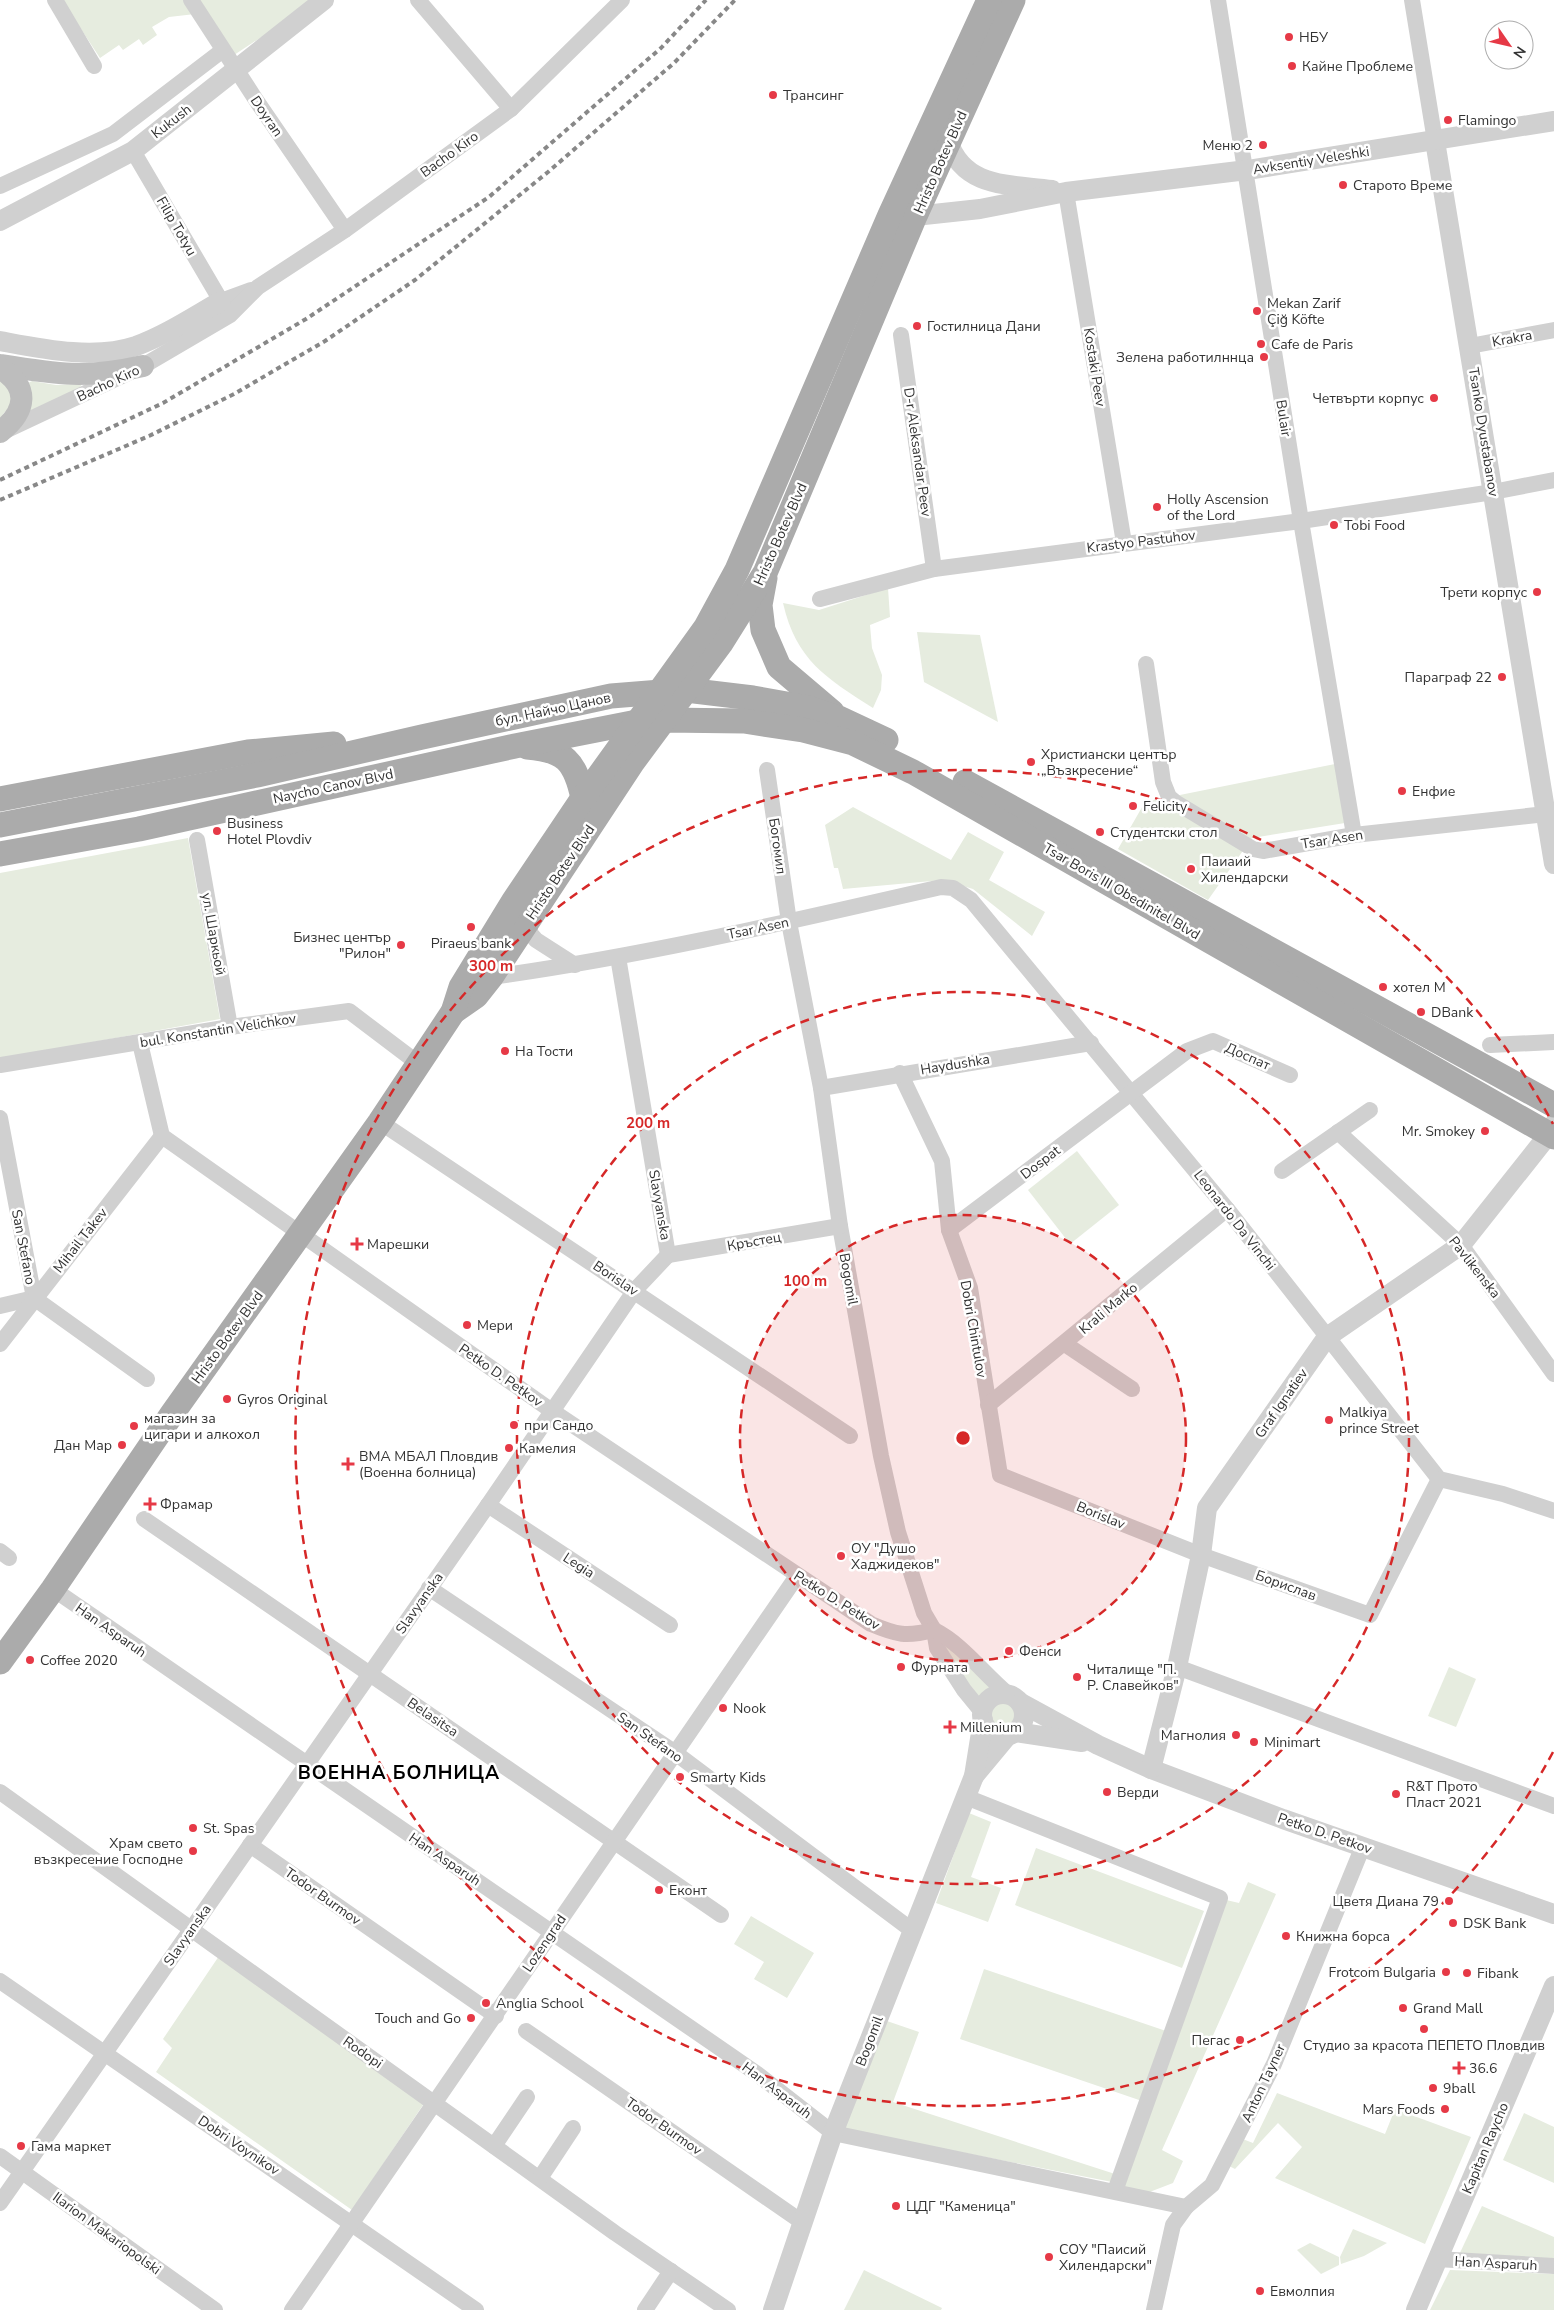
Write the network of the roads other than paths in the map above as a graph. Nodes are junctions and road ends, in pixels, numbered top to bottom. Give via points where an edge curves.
1 (55, 0) edge
2 (191, 0) edge
3 (324, 0) edge
4 (418, 0) edge
5 (622, 0) edge
6 (989, 0) edge
7 (1013, 0) edge
8 (1218, 0) edge
9 (1412, 0) edge
10 (223, 50) junction
11 (94, 66) dead end
12 (236, 70) junction
13 (512, 109) junction
14 (1554, 121) edge
15 (1435, 140) junction
16 (948, 141) junction
17 (133, 151) junction
18 (1246, 170) junction
19 (0, 186) edge
20 (1066, 192) junction
21 (890, 215) junction
22 (1, 216) edge
23 (915, 216) junction
24 (344, 230) junction
25 (258, 287) junction
26 (221, 301) junction
27 (1554, 330) edge
28 (901, 335) dead end
29 (0, 341) edge
30 (1470, 346) junction
31 (0, 366) edge
32 (143, 366) junction
33 (0, 433) edge
34 (1554, 480) edge
35 (1493, 492) junction
36 (1301, 520) junction
37 (1124, 543) junction
38 (934, 569) junction
39 (766, 573) junction
40 (820, 598) dead end
41 (1146, 664) dead end
42 (686, 690) junction
43 (659, 691) junction
44 (839, 718) junction
45 (665, 720) junction
46 (637, 722) junction
47 (422, 737) junction
48 (515, 746) junction
49 (767, 770) dead end
50 (582, 798) junction
51 (0, 799) edge
52 (1550, 813) edge
53 (0, 825) edge
54 (1354, 835) junction
55 (197, 840) dead end
56 (0, 854) edge
57 (1554, 864) edge
58 (941, 887) joint
59 (530, 917) junction
60 (789, 922) junction
61 (618, 957) junction
62 (575, 965) junction
63 (491, 977) junction
64 (453, 1012) junction
65 (230, 1027) junction
66 (1554, 1042) edge
67 (140, 1043) junction
68 (1091, 1043) junction
69 (1490, 1046) dead end
70 (419, 1064) junction
71 (0, 1065) edge
72 (900, 1073) junction
73 (1290, 1075) dead end
74 (821, 1088) junction
75 (1132, 1093) junction
76 (1554, 1105) edge
77 (1370, 1110) dead end
78 (0, 1118) edge
79 (380, 1122) junction
80 (1552, 1131) edge
81 (1338, 1132) junction
82 (162, 1136) junction
83 (1282, 1171) dead end
84 (1227, 1209) junction
85 (840, 1226) junction
86 (949, 1230) junction
87 (301, 1233) junction
88 (1461, 1245) junction
89 (668, 1255) junction
90 (635, 1290) junction
91 (34, 1298) junction
92 (0, 1306) edge
93 (1326, 1337) junction
94 (0, 1344) edge
95 (1065, 1344) junction
96 (1554, 1374) edge
97 (147, 1379) dead end
98 (1132, 1389) dead end
99 (988, 1405) junction
100 (552, 1412) junction
101 (850, 1436) dead end
102 (1000, 1475) joint
103 (1439, 1479) junction
104 (488, 1505) junction
105 (1554, 1511) edge
106 (144, 1519) dead end
107 (1201, 1555) junction
108 (797, 1576) junction
109 (429, 1588) junction
110 (52, 1589) junction
111 (670, 1625) dead end
112 (934, 1630) junction
113 (0, 1662) edge
114 (1177, 1667) junction
115 (370, 1674) junction
116 (1014, 1699) junction
117 (983, 1716) junction
118 (1012, 1734) junction
119 (1098, 1745) junction
120 (674, 1752) junction
121 (305, 1765) junction
122 (1151, 1769) junction
123 (974, 1776) junction
124 (0, 1792) edge
125 (966, 1796) junction
126 (1554, 1806) edge
127 (614, 1840) junction
128 (250, 1845) junction
129 (1363, 1846) junction
130 (1554, 1914) edge
131 (721, 1915) dead end
132 (191, 1929) junction
133 (913, 1931) junction
134 (552, 1932) junction
135 (0, 1981) edge
136 (1554, 1986) edge
137 (496, 2016) junction
138 (526, 2030) dead end
139 (104, 2054) junction
140 (527, 2097) dead end
141 (437, 2103) junction
142 (572, 2128) dead end
143 (833, 2134) junction
144 (494, 2146) junction
145 (0, 2156) edge
146 (22, 2172) junction
147 (540, 2178) junction
148 (1114, 2191) junction
149 (0, 2203) edge
150 (1186, 2207) junction
151 (802, 2222) junction
152 (353, 2223) junction
153 (1437, 2259) junction
154 (1554, 2266) edge
155 (671, 2271) junction
156 (215, 2310) edge
157 (292, 2310) edge
158 (476, 2310) edge
159 (644, 2310) edge
160 (728, 2310) edge
161 (774, 2310) edge
162 (1154, 2310) edge
163 (1416, 2310) edge

1 - 11 street
2 - 10 street, Doyran
3 - 12 street, Kukush
4 - 13 street
5 - 13 street, Bacho Kiro
6 - 21 main road, Hristo Botev Blvd
7 - 16 main road, Hristo Botev Blvd
8 - 18 street, Bulair
9 - 15 street, Tsanko Dyustabanov
10 - 12 street, Doyran
10 - 19 street via 113,134
12 - 17 street, Kukush
12 - 24 street, Doyran
13 - 24 street, Bacho Kiro
14 - 15 street, Avksentiy Veleshki
15 - 18 street, Avksentiy Veleshki
15 - 30 street, Tsanko Dyustabanov
16 - 20 street, Avksentiy Veleshki via 961,166 985,181
16 - 23 main road, Hristo Botev Blvd
17 - 22 street, Kukush
17 - 26 street, Filip Totyu
18 - 20 street, Avksentiy Veleshki
18 - 36 street, Bulair
20 - 23 street, Avksentiy Veleshki via 980,209
20 - 37 street, Kostaki Peev
21 - 23 main road
21 - 43 main road, Hristo Botev Blvd via 737,570 705,628
23 - 39 main road, Hristo Botev Blvd
24 - 25 street, Bacho Kiro
25 - 26 street, Bacho Kiro
25 - 32 street, Bacho Kiro via 230,314
26 - 29 street via 172,330 134,346 82,352 54,351
27 - 30 street, Krakra
28 - 38 street, D-r Aleksandar Peev
30 - 35 street, Tsanko Dyustabanov
31 - 32 main road via 81,375 110,374
31 - 33 main road via 16,381 22,400 15,419
32 - 33 street, Bacho Kiro
34 - 35 street, Krastyo Pastuhov
35 - 36 street, Krastyo Pastuhov
35 - 52 street, Tsanko Dyustabanov
36 - 37 street, Krastyo Pastuhov
36 - 54 street, Bulair
37 - 38 street, Krastyo Pastuhov
38 - 40 street, Krastyo Pastuhov
39 - 42 main road, Hristo Botev Blvd
39 - 44 main road via 760,605 763,630 779,667
41 - 54 street, Tsar Asen via 1163,782 1174,802 1253,849 1263,851
42 - 43 main road, бул. Найчо Цанов
42 - 44 main road, Tsar Boris III Obedinitel Blvd via 808,708
42 - 45 main road, Hristo Botev Blvd
43 - 46 main road, Hristo Botev Blvd
43 - 47 main road, бул. Найчо Цанов via 611,696
44 - 76 main road, Tsar Boris III Obedinitel Blvd via 908,751
45 - 46 main road, Naycho Canov Blvd
45 - 59 main road, Hristo Botev Blvd via 632,763
45 - 80 main road, Tsar Boris III Obedinitel Blvd via 744,721 803,730 853,743 913,772
46 - 48 main road, Naycho Canov Blvd
46 - 50 main road, Hristo Botev Blvd
47 - 51 main road via 248,752
47 - 53 main road, Naycho Canov Blvd via 257,775
48 - 50 main road via 550,749 565,757 578,777
48 - 56 main road, Naycho Canov Blvd via 139,829
49 - 60 street, Богомил
50 - 64 main road, Hristo Botev Blvd via 461,987
52 - 54 street, Tsar Asen
52 - 57 street, Tsanko Dyustabanov
55 - 65 street, ул. Шаркьой
58 - 60 street, Tsar Asen
58 - 68 street, Leonardo Da Vinchi via 961,892 971,900
59 - 62 street via 530,933 536,940
59 - 63 main road, Hristo Botev Blvd
60 - 61 street, Tsar Asen
60 - 74 street, Bogomil
61 - 62 street, Tsar Asen
61 - 89 street, Slavyanska
62 - 63 street, Tsar Asen
63 - 64 main road, Hristo Botev Blvd via 476,996
64 - 70 main road, Hristo Botev Blvd
65 - 67 street, bul. Konstantin Velichkov
65 - 70 street, bul. Konstantin Velichkov via 349,1011
66 - 69 street
67 - 71 street, bul. Konstantin Velichkov
67 - 82 street
68 - 72 street, Haydushka
68 - 75 street, Leonardo Da Vinchi
70 - 79 main road, Hristo Botev Blvd
72 - 74 street, Haydushka
72 - 86 street, Dobri Chintulov via 942,1161
73 - 75 street, Доспат via 1213,1041 1186,1051
74 - 85 street, Bogomil
75 - 84 street, Leonardo Da Vinchi
75 - 86 street, Dospat
77 - 81 street
78 - 91 street, San Stefano
79 - 87 main road, Hristo Botev Blvd
79 - 90 street, Borislav
80 - 88 street, Graf Ignatiev
81 - 83 street
81 - 88 street, Pavlikenska
82 - 87 street, Petko D. Petkov
82 - 91 street, Mihail Takev
84 - 93 street, Leonardo Da Vinchi
84 - 95 street, Krali Marko
85 - 89 street, Кръстец
85 - 112 street, Bogomil via 881,1456 898,1532 924,1613
86 - 99 street, Dobri Chintulov via 970,1288
87 - 100 street, Petko D. Petkov
87 - 110 main road, Hristo Botev Blvd
88 - 93 street, Graf Ignatiev
88 - 96 street, Pavlikenska
89 - 90 street, Slavyanska
90 - 100 street, Slavyanska
90 - 101 street, Borislav
91 - 92 street
91 - 94 street, Mihail Takev
91 - 97 street, San Stefano
93 - 103 street, Leonardo Da Vinchi
93 - 107 street, Graf Ignatiev via 1207,1508
95 - 98 street
95 - 99 street, Krali Marko
99 - 102 street, Dobri Chintulov
100 - 104 street, Slavyanska
100 - 108 street, Petko D. Petkov
102 - 107 street, Borislav
103 - 105 street via 1503,1494
103 - 107 street, Борислав via 1370,1615
104 - 109 street, Slavyanska
104 - 111 street, Legia
106 - 115 street, Belasitsa
107 - 114 street, Graf Ignatiev
108 - 112 street, Petko D. Petkov via 871,1624 889,1632 911,1636
108 - 120 street, Lozengrad
109 - 115 street, Slavyanska
109 - 120 street, San Stefano
110 - 113 main road, Hristo Botev Blvd
110 - 121 street, Han Asparuh
112 - 116 street, Bogomil via 950,1638 984,1674
112 - 117 street, Bogomil via 937,1648
114 - 122 street, Graf Ignatiev
114 - 126 street
115 - 121 street, Slavyanska
115 - 127 street, Belasitsa
116 - 117 street via 999,1694 991,1698 985,1704
116 - 118 street via 1024,1719
116 - 119 street, Petko D. Petkov
117 - 118 street via 993,1733
117 - 123 street, Bogomil
118 - 119 street, Petko D. Petkov
118 - 123 street, Bogomil
119 - 122 street, Petko D. Petkov
120 - 127 street, Lozengrad
120 - 133 street, San Stefano
121 - 128 street, Slavyanska
121 - 134 street, Han Asparuh
122 - 129 street, Petko D. Petkov
123 - 125 street, Bogomil
124 - 132 street, Rodopi
125 - 133 street, Bogomil
125 - 148 street via 1220,1898
127 - 131 street, Belasitsa
127 - 134 street, Lozengrad
128 - 132 street, Slavyanska
128 - 137 street, Todor Burmov
129 - 130 street, Petko D. Petkov
129 - 150 street, Anton Tayner via 1262,2090 1212,2185
132 - 139 street, Slavyanska
132 - 141 street, Rodopi
133 - 143 street, Bogomil
134 - 137 street, Lozengrad
134 - 143 street, Han Asparuh via 756,2073
135 - 139 street, Dobri Voynikov
136 - 153 street, Kapitan Raycho
137 - 141 street, Lozengrad
138 - 151 street, Todor Burmov
139 - 146 street, Slavyanska
139 - 152 street, Dobri Voynikov
140 - 144 street
141 - 144 street, Rodopi
141 - 152 street, Lozengrad
142 - 147 street
143 - 148 street
143 - 151 street, Bogomil
144 - 147 street, Rodopi
145 - 146 street, Ilarion Makariopolski
146 - 149 street, Slavyanska
146 - 156 street, Ilarion Makariopolski
147 - 155 street, Rodopi
148 - 150 street
150 - 162 street, Anton Tayner via 1173,2225
151 - 161 street, Bogomil
152 - 157 street, Lozengrad
152 - 158 street, Dobri Voynikov
153 - 154 street, Han Asparuh
153 - 163 street, Kapitan Raycho
155 - 159 street
155 - 160 street, Rodopi

